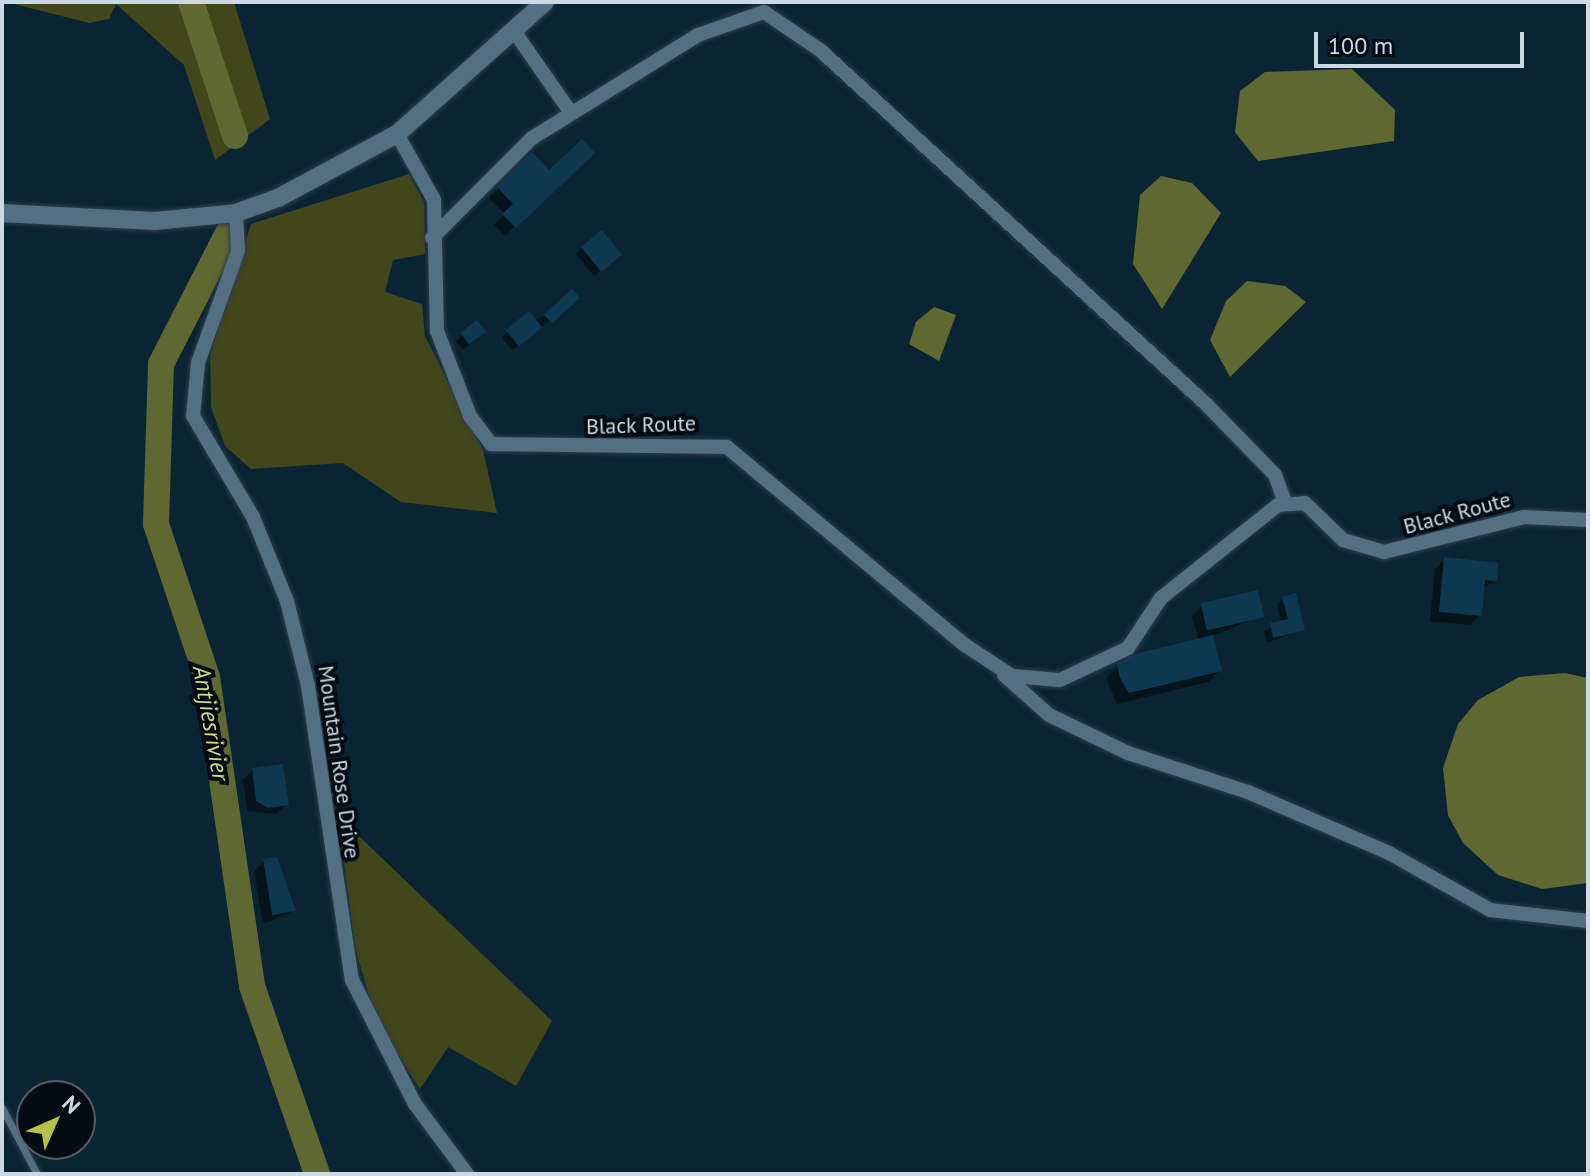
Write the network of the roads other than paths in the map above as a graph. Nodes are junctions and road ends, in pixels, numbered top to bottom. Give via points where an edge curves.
1 (545, 2) edge
2 (514, 31) junction
3 (571, 113) junction
4 (397, 134) junction
5 (2, 213) edge
6 (236, 213) junction
7 (432, 238) junction
8 (1285, 503) junction
9 (1588, 520) edge
10 (992, 666) junction
11 (1588, 921) edge
12 (2, 1108) edge
13 (37, 1174) edge
14 (467, 1174) edge

1 - 2 main road
2 - 3 street
2 - 4 main road
3 - 7 street via 532,138
3 - 8 street via 698,35 764,12 820,50 1206,404 1275,475
4 - 6 main road via 324,178
4 - 7 street, Black Route via 427,182
5 - 6 main road via 111,222
6 - 14 street, Mountain Rose Drive via 238,251 198,363 193,416 253,517 287,601 308,686 352,980 409,1093
7 - 10 street, Black Route via 437,331 470,416 491,444 727,447
8 - 9 street, Black Route via 1305,503 1343,540 1384,552 1524,517
8 - 10 street, Black Route via 1161,598 1128,648 1060,680
10 - 11 street, Black Route via 1049,715 1128,753 1248,792 1389,853 1490,910
12 - 13 lane

